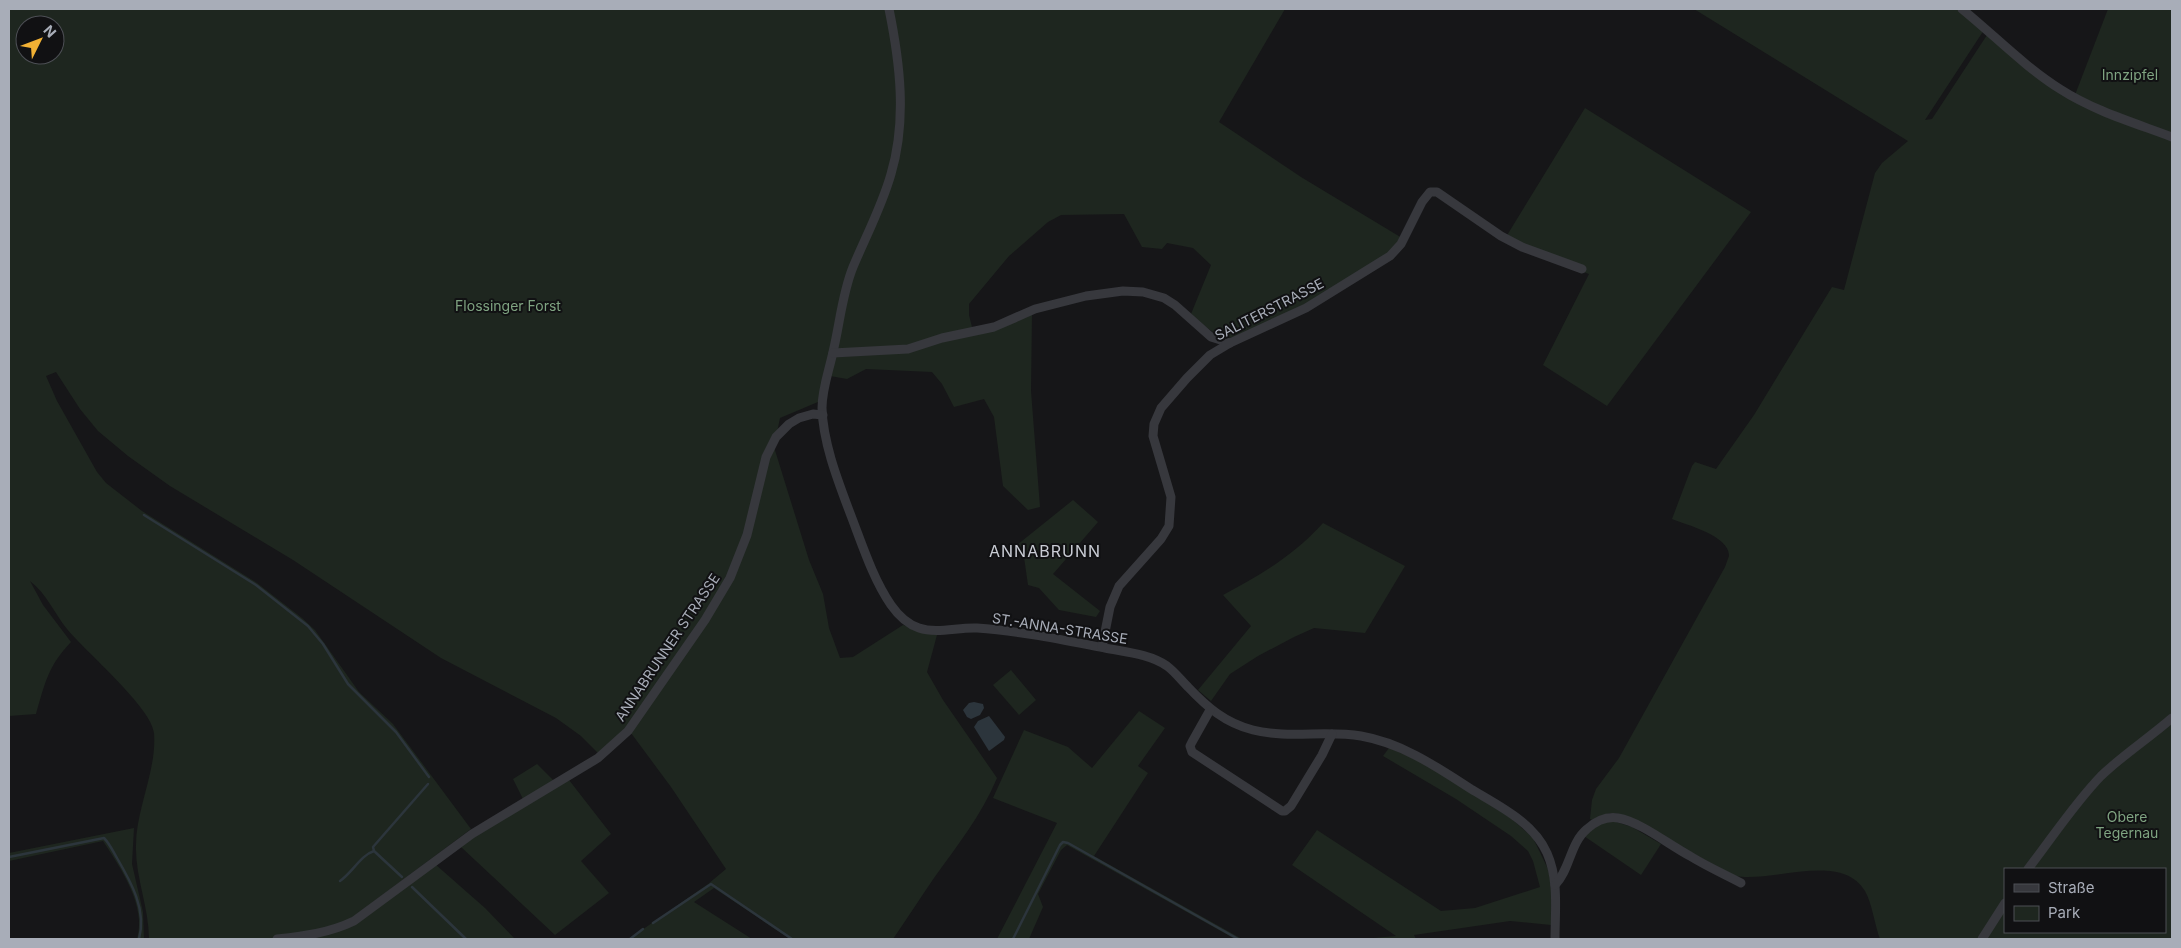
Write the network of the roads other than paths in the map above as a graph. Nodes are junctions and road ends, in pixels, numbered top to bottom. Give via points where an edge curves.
1 (889, 9) edge
2 (1962, 9) edge
3 (2172, 138) edge
4 (1582, 269) dead end
5 (1211, 337) junction
6 (1230, 343) junction
7 (833, 353) junction
8 (1210, 355) junction
9 (823, 415) junction
10 (1102, 647) junction
11 (1210, 710) junction
12 (2172, 718) edge
13 (1332, 734) junction
14 (2029, 868) edge
15 (1741, 883) dead end
16 (1554, 885) junction
17 (2004, 906) edge
18 (277, 939) edge
19 (1555, 939) edge
20 (1982, 939) edge

1 - 7 street, ST.-ANNA-STRASSE via 898,59 899,134 892,172 845,289
2 - 3 street via 2037,73 2062,90
4 - 6 street, SALITERSTRASSE via 1522,247 1437,192 1430,192 1401,244 1390,256 1314,304
5 - 6 street
5 - 7 street via 1164,298 1123,291 1034,309 994,328 942,338 908,349
5 - 8 street
6 - 8 street, SALITERSTRASSE
7 - 9 street, ST.-ANNA-STRASSE via 824,386
8 - 10 street, SALITERSTRASSE via 1168,399 1154,424 1154,443 1171,497 1169,526 1162,539 1119,586 1110,608
9 - 10 street, ST.-ANNA-STRASSE via 835,471 861,543 885,595 905,620 921,629 1008,631
9 - 18 street, ANNABRUNNER STRASSE via 796,419 776,437 766,457 747,535 730,578 646,708 615,744 580,770 472,834 354,921 320,934
10 - 11 street, ST.-ANNA-STRASSE via 1142,656 1167,666
11 - 13 street, ST.-ANNA-STRASSE via 1230,722 1263,732
11 - 13 street via 1190,746 1192,752 1282,811 1291,806
12 - 14 street via 2100,778
13 - 16 street, ST.-ANNA-STRASSE via 1384,741 1408,751 1507,811 1528,827 1547,852
15 - 16 street via 1638,826 1619,818 1606,818 1585,830 1562,876
16 - 19 street, ST.-ANNA-STRASSE
17 - 20 street

